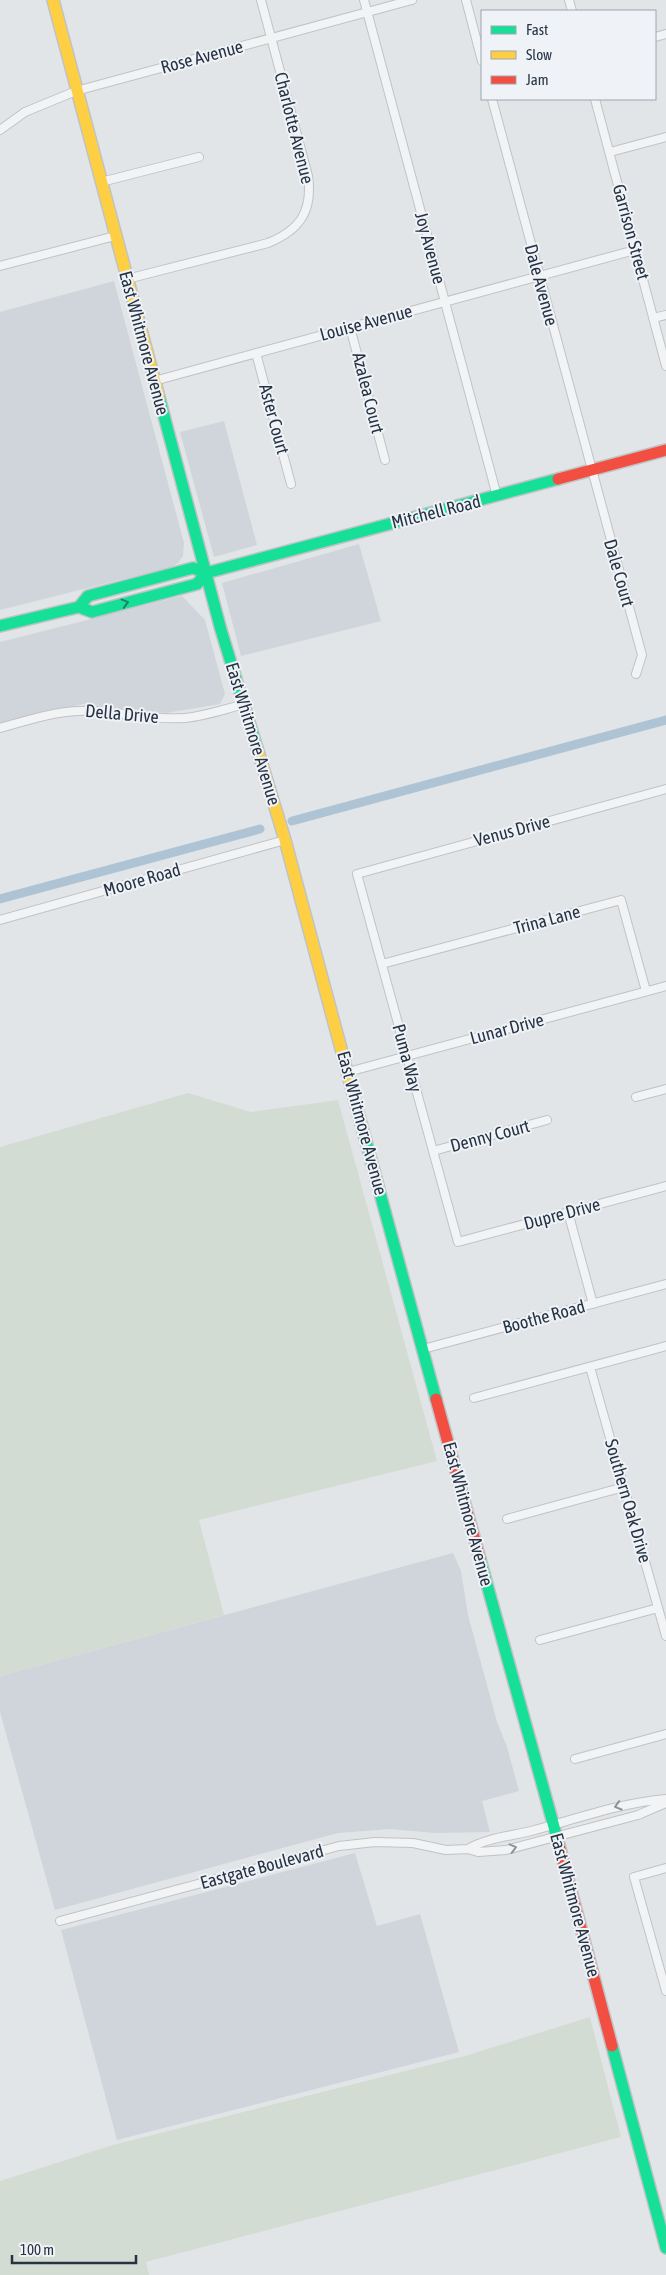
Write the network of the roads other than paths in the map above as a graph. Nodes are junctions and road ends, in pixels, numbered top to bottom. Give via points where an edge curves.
1 (53, 0) edge
2 (261, 0) edge
3 (364, 0) edge
4 (412, 0) edge
5 (466, 0) edge
6 (368, 12) junction
7 (271, 39) junction
8 (481, 57) edge
9 (76, 91) junction
10 (492, 100) edge
11 (596, 100) edge
12 (0, 130) edge
13 (666, 137) edge
14 (610, 152) junction
15 (199, 157) dead end
16 (101, 182) junction
17 (115, 236) junction
18 (636, 250) junction
19 (0, 266) edge
20 (539, 276) junction
21 (127, 279) junction
22 (444, 302) junction
23 (666, 315) edge
24 (653, 318) junction
25 (350, 327) junction
26 (256, 353) junction
27 (666, 366) edge
28 (154, 381) junction
29 (666, 450) edge
30 (385, 460) dead end
31 (591, 470) junction
32 (291, 484) dead end
33 (497, 496) junction
34 (206, 573) junction
35 (79, 606) junction
36 (0, 626) edge
37 (636, 674) dead end
38 (245, 704) junction
39 (0, 728) edge
40 (666, 789) edge
41 (285, 840) junction
42 (357, 874) joint
43 (0, 920) edge
44 (382, 964) junction
45 (666, 986) edge
46 (646, 991) junction
47 (407, 1056) junction
48 (348, 1072) junction
49 (666, 1089) edge
50 (636, 1097) dead end
51 (547, 1120) dead end
52 (433, 1151) junction
53 (666, 1186) edge
54 (568, 1212) junction
55 (458, 1242) joint
56 (666, 1284) edge
57 (593, 1304) junction
58 (666, 1346) edge
59 (422, 1349) junction
60 (590, 1366) junction
61 (474, 1398) dead end
62 (624, 1487) junction
63 (507, 1519) dead end
64 (658, 1608) junction
65 (666, 1636) edge
66 (540, 1640) dead end
67 (666, 1734) edge
68 (575, 1759) dead end
69 (666, 1799) edge
70 (666, 1803) edge
71 (553, 1824) junction
72 (556, 1838) junction
73 (468, 1849) junction
74 (666, 1868) edge
75 (60, 1921) dead end
76 (666, 1991) edge
77 (666, 2248) edge

1 - 9 main road, East Whitmore Avenue
2 - 7 street, Charlotte Avenue
3 - 6 street, Joy Avenue
4 - 6 street, Rose Avenue
5 - 8 street
6 - 7 street, Rose Avenue
6 - 22 street, Joy Avenue
7 - 9 street, Rose Avenue
7 - 21 street, Charlotte Avenue via 308,176 310,195 302,220 286,234 268,243
9 - 12 street, Rose Avenue via 31,108
9 - 16 main road, East Whitmore Avenue
10 - 20 street, Dale Avenue
11 - 14 street, Garrison Street
13 - 14 street
14 - 18 street, Garrison Street
15 - 16 street
16 - 17 main road, East Whitmore Avenue
17 - 19 street
17 - 21 main road, East Whitmore Avenue
18 - 20 street, Louise Avenue
18 - 24 street, Garrison Street
20 - 22 street, Louise Avenue
20 - 31 street, Dale Avenue
21 - 28 main road, East Whitmore Avenue
22 - 25 street, Louise Avenue
22 - 33 street, Joy Avenue
23 - 24 street
24 - 27 street, Garrison Street
25 - 26 street, Louise Avenue
25 - 30 street, Azalea Court
26 - 28 street, Louise Avenue
26 - 32 street, Aster Court
28 - 34 main road, East Whitmore Avenue
29 - 31 main road, Mitchell Road
31 - 33 main road, Mitchell Road
31 - 37 street, Dale Court via 642,655
33 - 34 main road, Mitchell Road
34 - 35 main road, Mitchell Road via 193,568 88,596
35 -> 34 main road, Mitchell Road via 92,612 197,584
34 - 38 main road, East Whitmore Avenue
35 - 36 main road, Mitchell Road
38 - 39 street, Della Drive via 184,718 76,711
38 - 41 main road, East Whitmore Avenue
40 - 42 street, Venus Drive
41 - 43 street, Moore Road
41 - 48 main road, East Whitmore Avenue
42 - 44 street, Puma Way
44 - 46 street, Trina Lane via 621,900
44 - 47 street, Puma Way
45 - 46 street, Lunar Drive
46 - 47 street, Lunar Drive
47 - 48 street, Lunar Drive
47 - 52 street, Puma Way
48 - 59 main road, East Whitmore Avenue
49 - 50 street
51 - 52 street, Denny Court
52 - 55 street, Puma Way
53 - 54 street, Dupre Drive
54 - 55 street, Dupre Drive
54 - 57 street
56 - 57 street, Boothe Road
57 - 59 street, Boothe Road
58 - 60 street
59 - 71 main road, East Whitmore Avenue
60 - 61 street
60 - 62 street, Southern Oak Drive
62 - 63 street
62 - 64 street, Southern Oak Drive
64 - 65 street, Southern Oak Drive
64 - 66 street
67 - 68 street
69 -> 71 street, Eastgate Boulevard via 634,1802
70 - 72 street, Eastgate Boulevard via 638,1815
71 - 72 main road, East Whitmore Avenue
71 - 73 street, Eastgate Boulevard via 478,1843
73 -> 72 street, Eastgate Boulevard via 478,1852 506,1850
72 - 77 main road, East Whitmore Avenue
73 - 75 street, Eastgate Boulevard via 446,1850 375,1842 339,1846
74 - 76 street via 634,1877

